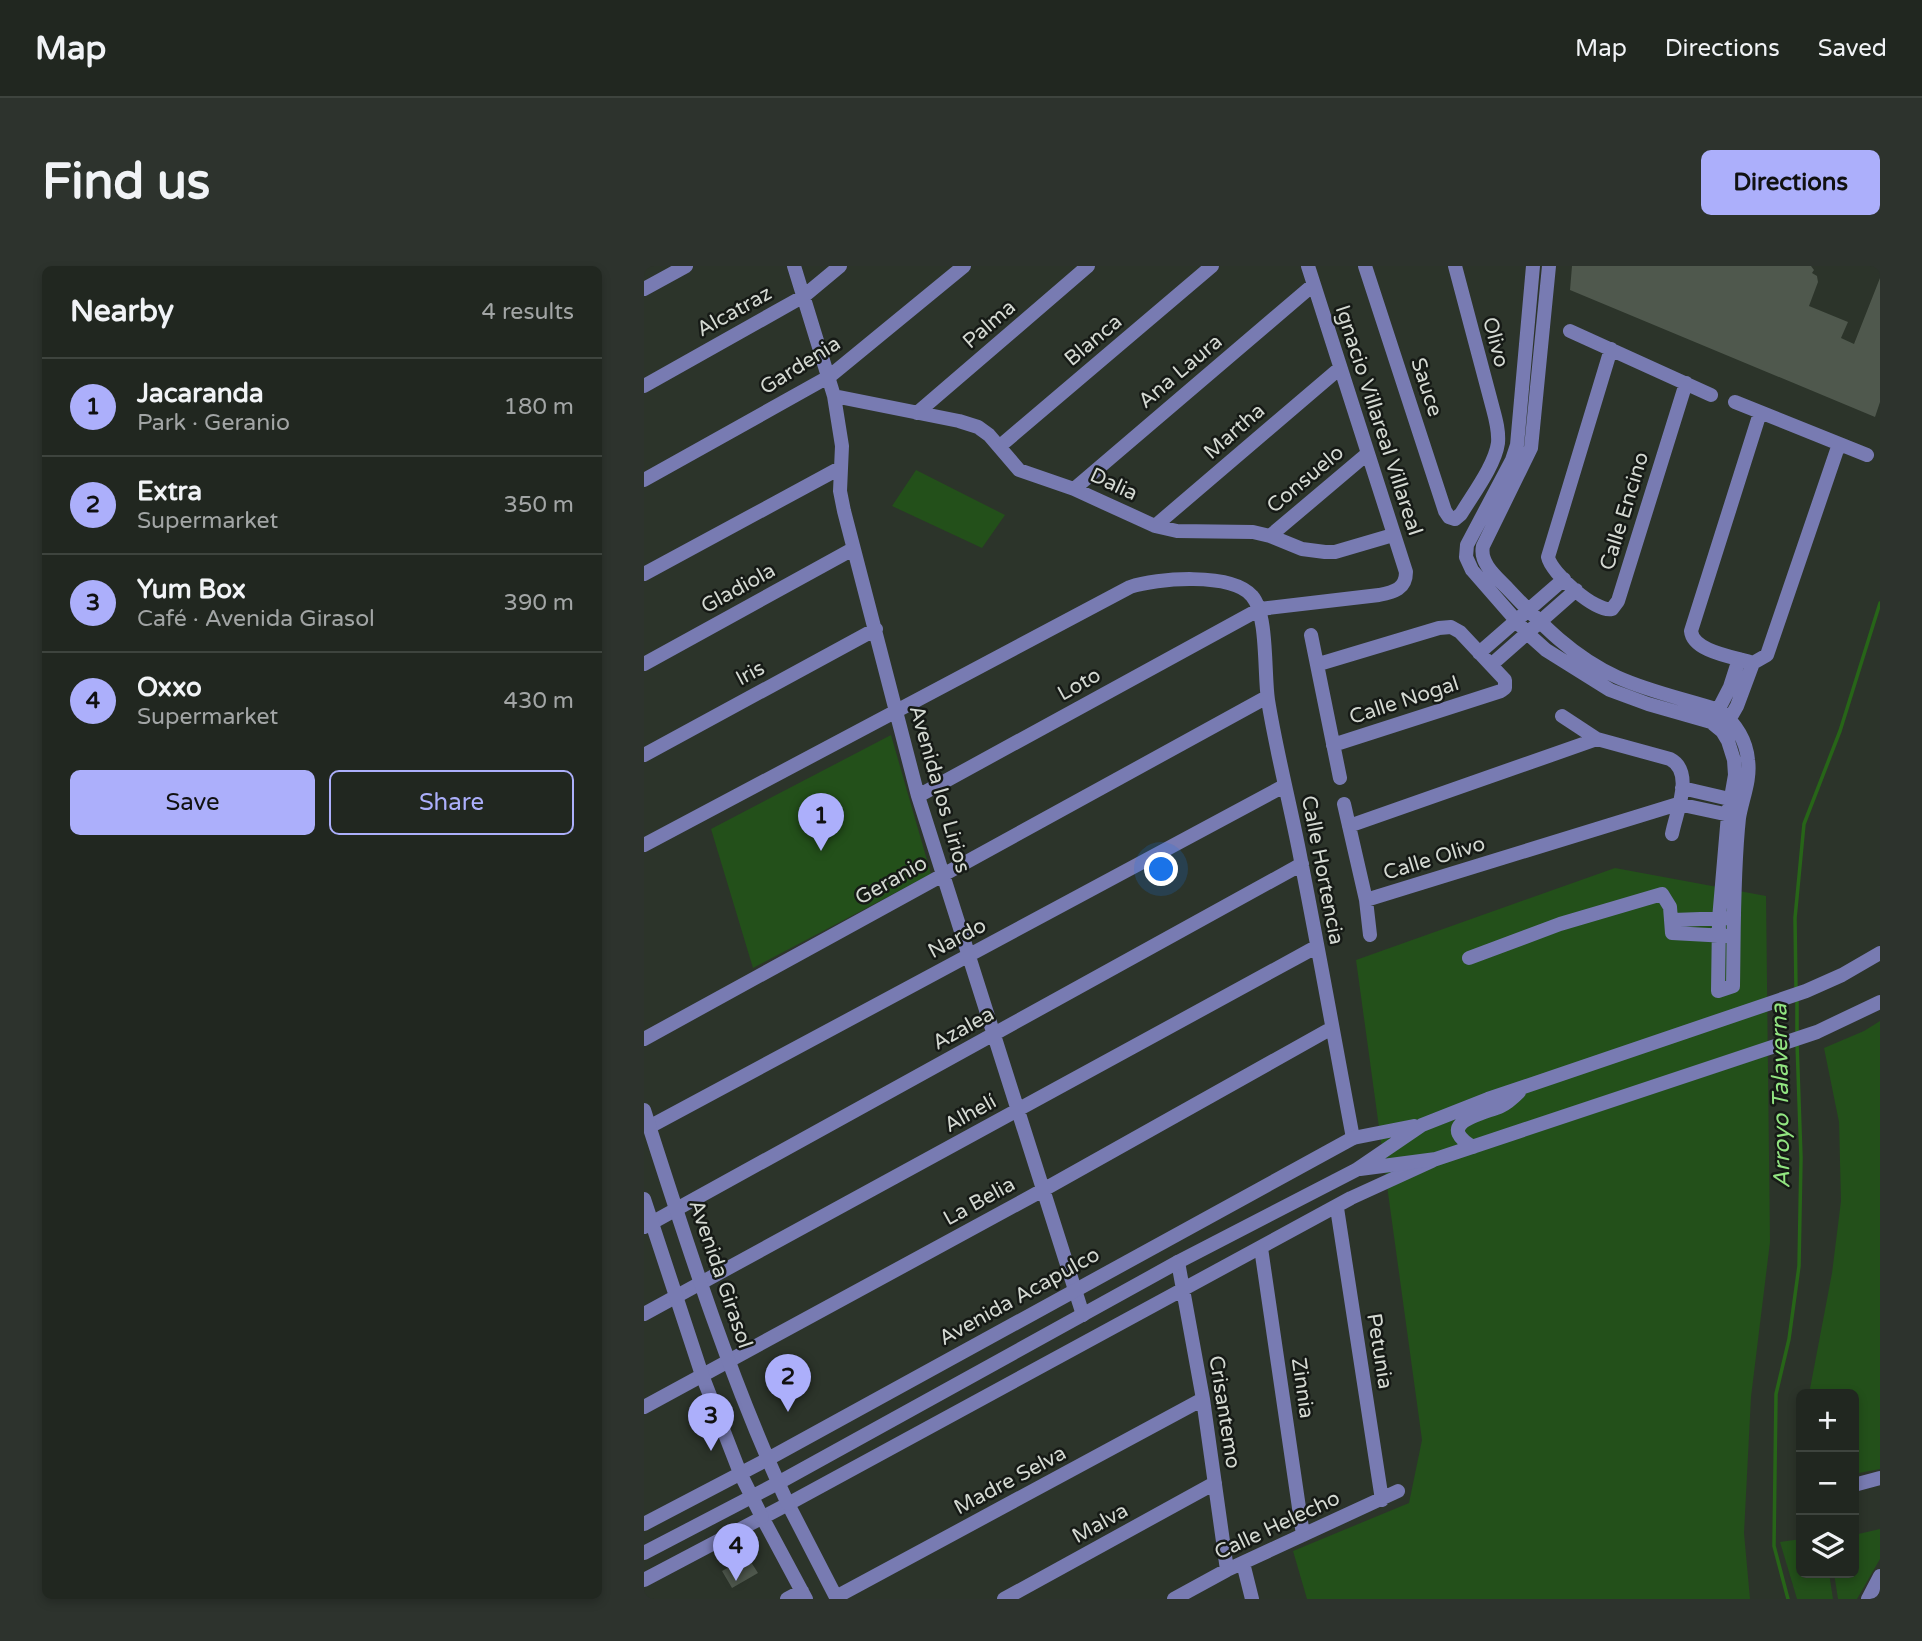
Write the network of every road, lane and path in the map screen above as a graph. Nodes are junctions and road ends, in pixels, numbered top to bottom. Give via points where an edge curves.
1 (686, 266) edge
2 (794, 266) edge
3 (840, 266) edge
4 (964, 266) edge
5 (1212, 266) edge
6 (1308, 266) edge
7 (1365, 266) edge
8 (1455, 266) edge
9 (1530, 267) edge
10 (1082, 268) edge
11 (1548, 269) edge
12 (1313, 285) junction
13 (644, 289) edge
14 (804, 296) junction
15 (1570, 331) dead end
16 (1611, 349) junction
17 (1340, 368) junction
18 (830, 376) junction
19 (1686, 383) junction
20 (644, 386) edge
21 (1711, 394) dead end
22 (834, 396) junction
23 (1735, 402) dead end
24 (917, 413) junction
25 (1760, 413) junction
26 (1498, 428) joint
27 (1839, 444) junction
28 (1000, 446) junction
29 (1367, 454) junction
30 (1867, 455) dead end
31 (840, 468) junction
32 (644, 480) edge
33 (1074, 489) junction
34 (1155, 526) junction
35 (1393, 535) junction
36 (1270, 536) junction
37 (853, 549) junction
38 (644, 574) edge
39 (1564, 579) junction
40 (1576, 590) junction
41 (1260, 609) junction
42 (1528, 610) junction
43 (1516, 621) junction
44 (1540, 622) junction
45 (876, 629) junction
46 (1527, 633) junction
47 (1311, 635) dead end
48 (1479, 653) junction
49 (1746, 661) junction
50 (644, 664) edge
51 (1319, 664) junction
52 (1491, 665) junction
53 (1267, 697) junction
54 (895, 711) junction
55 (1562, 716) dead end
56 (1720, 720) junction
57 (1597, 739) junction
58 (1333, 745) junction
59 (644, 755) edge
60 (1340, 778) dead end
61 (1284, 786) junction
62 (1682, 789) junction
63 (918, 796) junction
64 (1344, 804) dead end
65 (1678, 804) junction
66 (1735, 808) junction
67 (1349, 826) junction
68 (1672, 834) dead end
69 (644, 845) edge
70 (1302, 864) junction
71 (943, 876) junction
72 (1366, 901) junction
73 (1727, 919) junction
74 (1673, 920) junction
75 (1370, 935) dead end
76 (1734, 936) junction
77 (1719, 937) junction
78 (1317, 947) junction
79 (1880, 953) edge
80 (970, 956) junction
81 (1469, 958) dead end
82 (1880, 1002) edge
83 (1332, 1028) junction
84 (993, 1035) junction
85 (644, 1039) edge
86 (1525, 1086) junction
87 (644, 1110) edge
88 (1017, 1111) junction
89 (1422, 1125) junction
90 (649, 1127) junction
91 (1353, 1138) junction
92 (1473, 1147) junction
93 (1436, 1159) junction
94 (1356, 1170) junction
95 (1043, 1190) junction
96 (644, 1199) edge
97 (1337, 1208) junction
98 (677, 1209) junction
99 (648, 1225) edge
100 (1261, 1248) junction
101 (1178, 1262) junction
102 (700, 1285) junction
103 (1074, 1289) junction
104 (1184, 1289) junction
105 (678, 1296) junction
106 (644, 1314) edge
107 (1083, 1315) junction
108 (728, 1362) junction
109 (702, 1375) junction
110 (1203, 1399) junction
111 (644, 1407) edge
112 (768, 1459) junction
113 (740, 1473) junction
114 (1880, 1478) edge
115 (778, 1483) junction
116 (1215, 1483) junction
117 (1859, 1484) edge
118 (1398, 1491) dead end
119 (750, 1497) junction
120 (1382, 1500) junction
121 (788, 1504) junction
122 (711, 1517) junction
123 (762, 1517) junction
124 (644, 1524) edge
125 (1303, 1535) junction
126 (722, 1539) junction
127 (644, 1553) edge
128 (1243, 1563) junction
129 (1227, 1570) junction
130 (1880, 1576) edge
131 (644, 1580) edge
132 (804, 1595) edge
133 (837, 1598) edge
134 (787, 1599) edge
135 (1004, 1599) edge
136 (1174, 1599) edge
137 (1252, 1599) edge
138 (1867, 1599) edge

1 - 13 street
2 - 14 street, Avenida los Lirios
3 - 14 street, Alcatraz
4 - 18 street, Gardenia
5 - 28 street, Blanca
6 - 12 street, Ignacio Villareal Villareal
7 - 26 street, Sauce via 1445,511 1452,518 1461,514 1489,466 1498,444
8 - 26 street, Olivo
9 - 11 street
9 - 43 street via 1517,445 1466,552 1472,570
10 - 24 street, Palma
11 - 42 street via 1531,448 1482,551 1487,565
12 - 17 street, Ignacio Villareal Villareal
12 - 33 street, Ana Laura
14 - 18 street, Avenida los Lirios
14 - 20 street, Alcatraz
15 - 16 street
16 - 19 street
16 - 39 street, Calle Encino via 1548,557
17 - 29 street, Ignacio Villareal Villareal
17 - 34 street, Martha
18 - 22 street, Avenida los Lirios
18 - 32 street, Gardenia
19 - 21 street
19 - 40 street, Calle Encino via 1616,606 1601,609
22 - 24 street, Dalia
22 - 31 street, Avenida los Lirios via 842,446
23 - 25 street
24 - 28 street, Dalia via 978,427
25 - 27 street
25 - 49 street via 1691,631 1700,647
27 - 30 street
27 - 49 street via 1770,650 1764,659
28 - 33 street, Dalia via 1019,470
29 - 35 street, Ignacio Villareal Villareal
29 - 36 street, Consuelo
31 - 37 street, Avenida los Lirios via 840,491
31 - 38 street
33 - 34 street, Dalia
34 - 36 street, Dalia
35 - 36 street, Dalia via 1335,552 1303,549
35 - 41 street, Ignacio Villareal Villareal via 1406,572 1403,586 1395,591
37 - 45 street, Avenida los Lirios
37 - 50 street, Gladiola
39 - 40 street, Calle Encino
39 - 42 street
40 - 44 street, Calle Encino
41 - 53 street, Calle Hortencia
41 - 54 street via 1252,596 1233,583 1142,583
41 - 63 street, Loto
42 - 43 street, Calle Nogal
42 - 44 street
43 - 46 street
43 - 48 street, Calle Nogal
44 - 46 street, Calle Encino
44 - 56 street via 1603,670
45 - 54 street, Avenida los Lirios
45 - 59 street, Iris
46 - 52 street
46 - 56 street via 1610,690 1648,704
47 - 51 street
48 - 51 street, Calle Nogal via 1460,632 1446,627
48 - 52 street, Calle Nogal
49 - 56 street via 1730,687
51 - 58 street, Calle Nogal
52 - 58 street, Calle Nogal via 1505,680 1501,691
53 - 61 street, Calle Hortencia
53 - 71 street, Geranio
54 - 63 street, Avenida los Lirios
54 - 69 street
55 - 57 street
56 - 66 street via 1734,760
57 - 62 street via 1676,763 1684,775
57 - 67 street
58 - 60 street
61 - 70 street, Calle Hortencia
61 - 80 street, Nardo
62 - 65 street
62 - 66 street
63 - 71 street, Avenida los Lirios
64 - 67 street, Calle Olivo
65 - 66 street, Calle Olivo
65 - 68 street
65 - 72 street, Calle Olivo
66 - 73 street
67 - 72 street, Calle Olivo
70 - 78 street, Calle Hortencia
70 - 84 street, Azalea
71 - 80 street, Avenida los Lirios
71 - 85 street, Geranio
72 - 75 street
73 - 74 street
73 - 76 street
73 - 77 street
74 - 77 street via 1672,933
74 - 81 street via 1662,894
76 - 77 street
76 - 77 street via 1733,986 1718,991
78 - 83 street, Calle Hortencia
78 - 88 street, Alhelí
79 - 86 street via 1805,991
80 - 84 street, Avenida los Lirios
80 - 90 street, Nardo
82 - 92 street via 1817,1032
83 - 91 street, Calle Hortencia
83 - 95 street, La Belia
84 - 88 street, Avenida los Lirios
84 - 98 street, Azalea
86 - 89 street
86 - 92 street via 1503,1105 1466,1118 1460,1125 1461,1138
87 - 90 street, Avenida Girasol
88 - 95 street, Avenida los Lirios
88 - 102 street, Alhelí
89 - 91 street, Avenida Acapulco
89 - 94 street
90 - 98 street, Avenida Girasol
91 - 103 street, Avenida Acapulco
92 - 93 street
93 - 94 street
93 - 97 street
94 - 101 street
95 - 103 street, Avenida los Lirios
95 - 108 street, La Belia
96 - 99 street
97 - 100 street
97 - 120 street, Petunia
98 - 99 street, Azalea
98 - 102 street, Avenida Girasol
99 - 105 street
100 - 104 street
100 - 125 street, Zinnia
101 - 104 street, Crisantemo
101 - 107 street
102 - 105 street, Alhelí
102 - 108 street, Avenida Girasol
103 - 107 street, Avenida los Lirios
103 - 112 street, Avenida Acapulco
104 - 110 street, Crisantemo
104 - 121 street
105 - 106 street, Alhelí
105 - 109 street
107 - 115 street
108 - 109 street, La Belia
108 - 112 street, Avenida Girasol
109 - 111 street, La Belia
109 - 113 street
110 - 116 street, Crisantemo
110 - 133 street, Madre Selva
112 - 113 street, Avenida Acapulco
112 - 115 street, Avenida Girasol
113 - 119 street
113 - 124 street, Avenida Acapulco
114 - 117 street
115 - 119 street
115 - 121 street, Avenida Girasol
116 - 129 street, Crisantemo
116 - 135 street, Malva
118 - 120 street, Calle Helecho
119 - 122 street
119 - 123 street
120 - 125 street, Calle Helecho
121 - 123 street
121 - 133 street, Avenida Girasol
122 - 126 street
122 - 127 street
123 - 126 street
123 - 132 street
125 - 128 street, Calle Helecho
126 - 131 street
128 - 129 street, Calle Helecho
128 - 137 street
129 - 136 street, Calle Helecho
130 - 138 street
132 - 134 street

